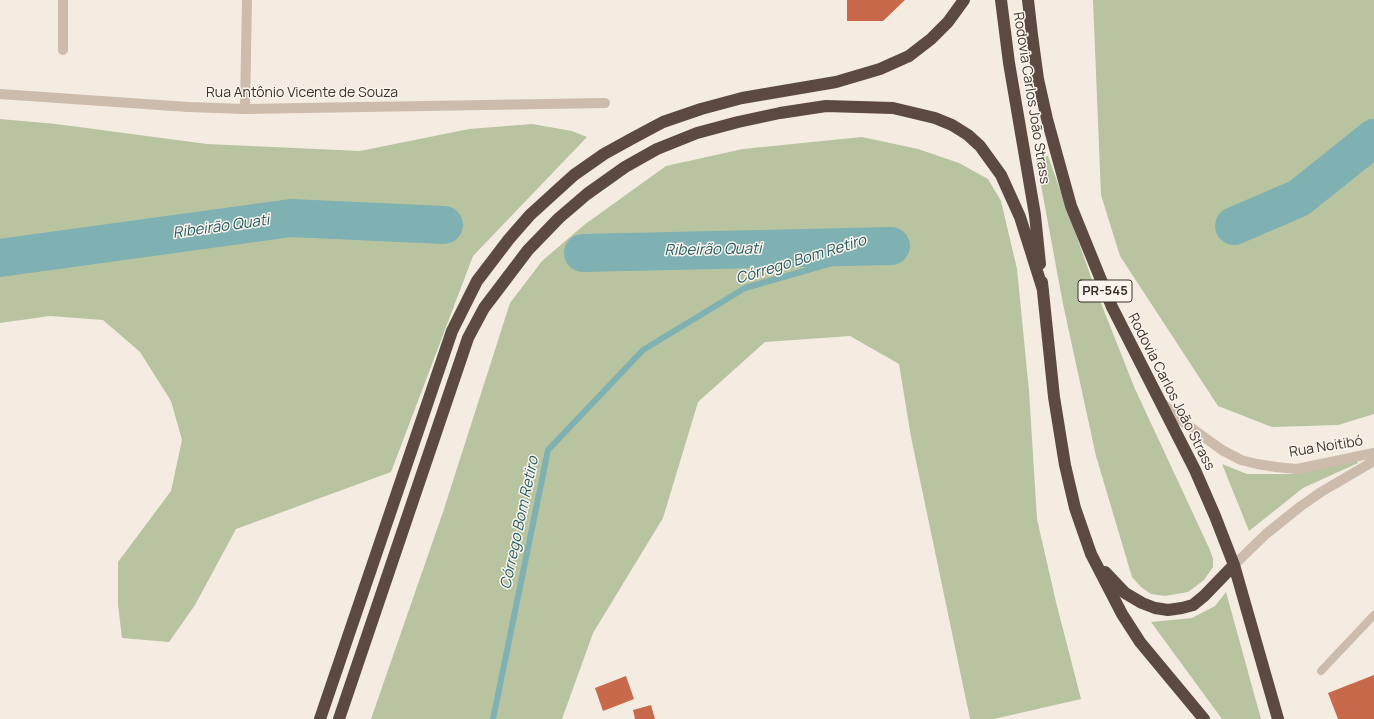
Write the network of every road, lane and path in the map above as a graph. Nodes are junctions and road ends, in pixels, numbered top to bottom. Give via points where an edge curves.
1 (63, 0) edge
2 (247, 0) edge
3 (964, 0) edge
4 (1001, 0) edge
5 (1028, 0) edge
6 (63, 50) dead end
7 (0, 94) edge
8 (605, 103) dead end
9 (245, 108) junction
10 (1043, 290) junction
11 (1158, 400) junction
12 (1374, 453) edge
13 (1374, 461) edge
14 (1090, 554) junction
15 (1234, 565) junction
16 (1374, 615) edge
17 (1321, 671) dead end
18 (320, 719) edge
19 (339, 719) edge
20 (1204, 719) edge
21 (1278, 719) edge

1 - 6 street
2 - 9 street
3 - 18 highway via 948,22 909,56 880,69 836,82 742,98 664,122 604,154 574,175 530,215 477,281 452,332
4 - 10 highway, Rodovia Carlos João Strass via 1010,70 1035,215
5 - 11 highway, Rodovia Carlos João Strass / PR-545 via 1038,79 1071,206 1112,307
7 - 9 street, Rua Antônio Vicente de Souza via 188,108
8 - 9 street, Rua Antônio Vicente de Souza
10 - 14 highway, Rodovia Carlos João Strass via 1054,397 1065,465 1075,508
10 - 19 highway via 1020,217 1001,175 980,146 968,135 935,118 893,108 826,106 780,113 698,133 657,149 625,167 587,194 528,250 484,308 468,338
11 - 12 street, Rua Noitibó via 1222,450 1241,460 1257,464 1297,469
11 - 15 highway, Rodovia Carlos João Strass / PR-545 via 1195,470
13 - 15 street, Rua Noitibó via 1301,506 1266,534
14 - 15 highway via 1125,593 1142,603 1168,610 1182,608 1204,596
14 - 20 highway via 1140,642
15 - 21 highway, Rodovia Carlos João Strass
16 - 17 lane

